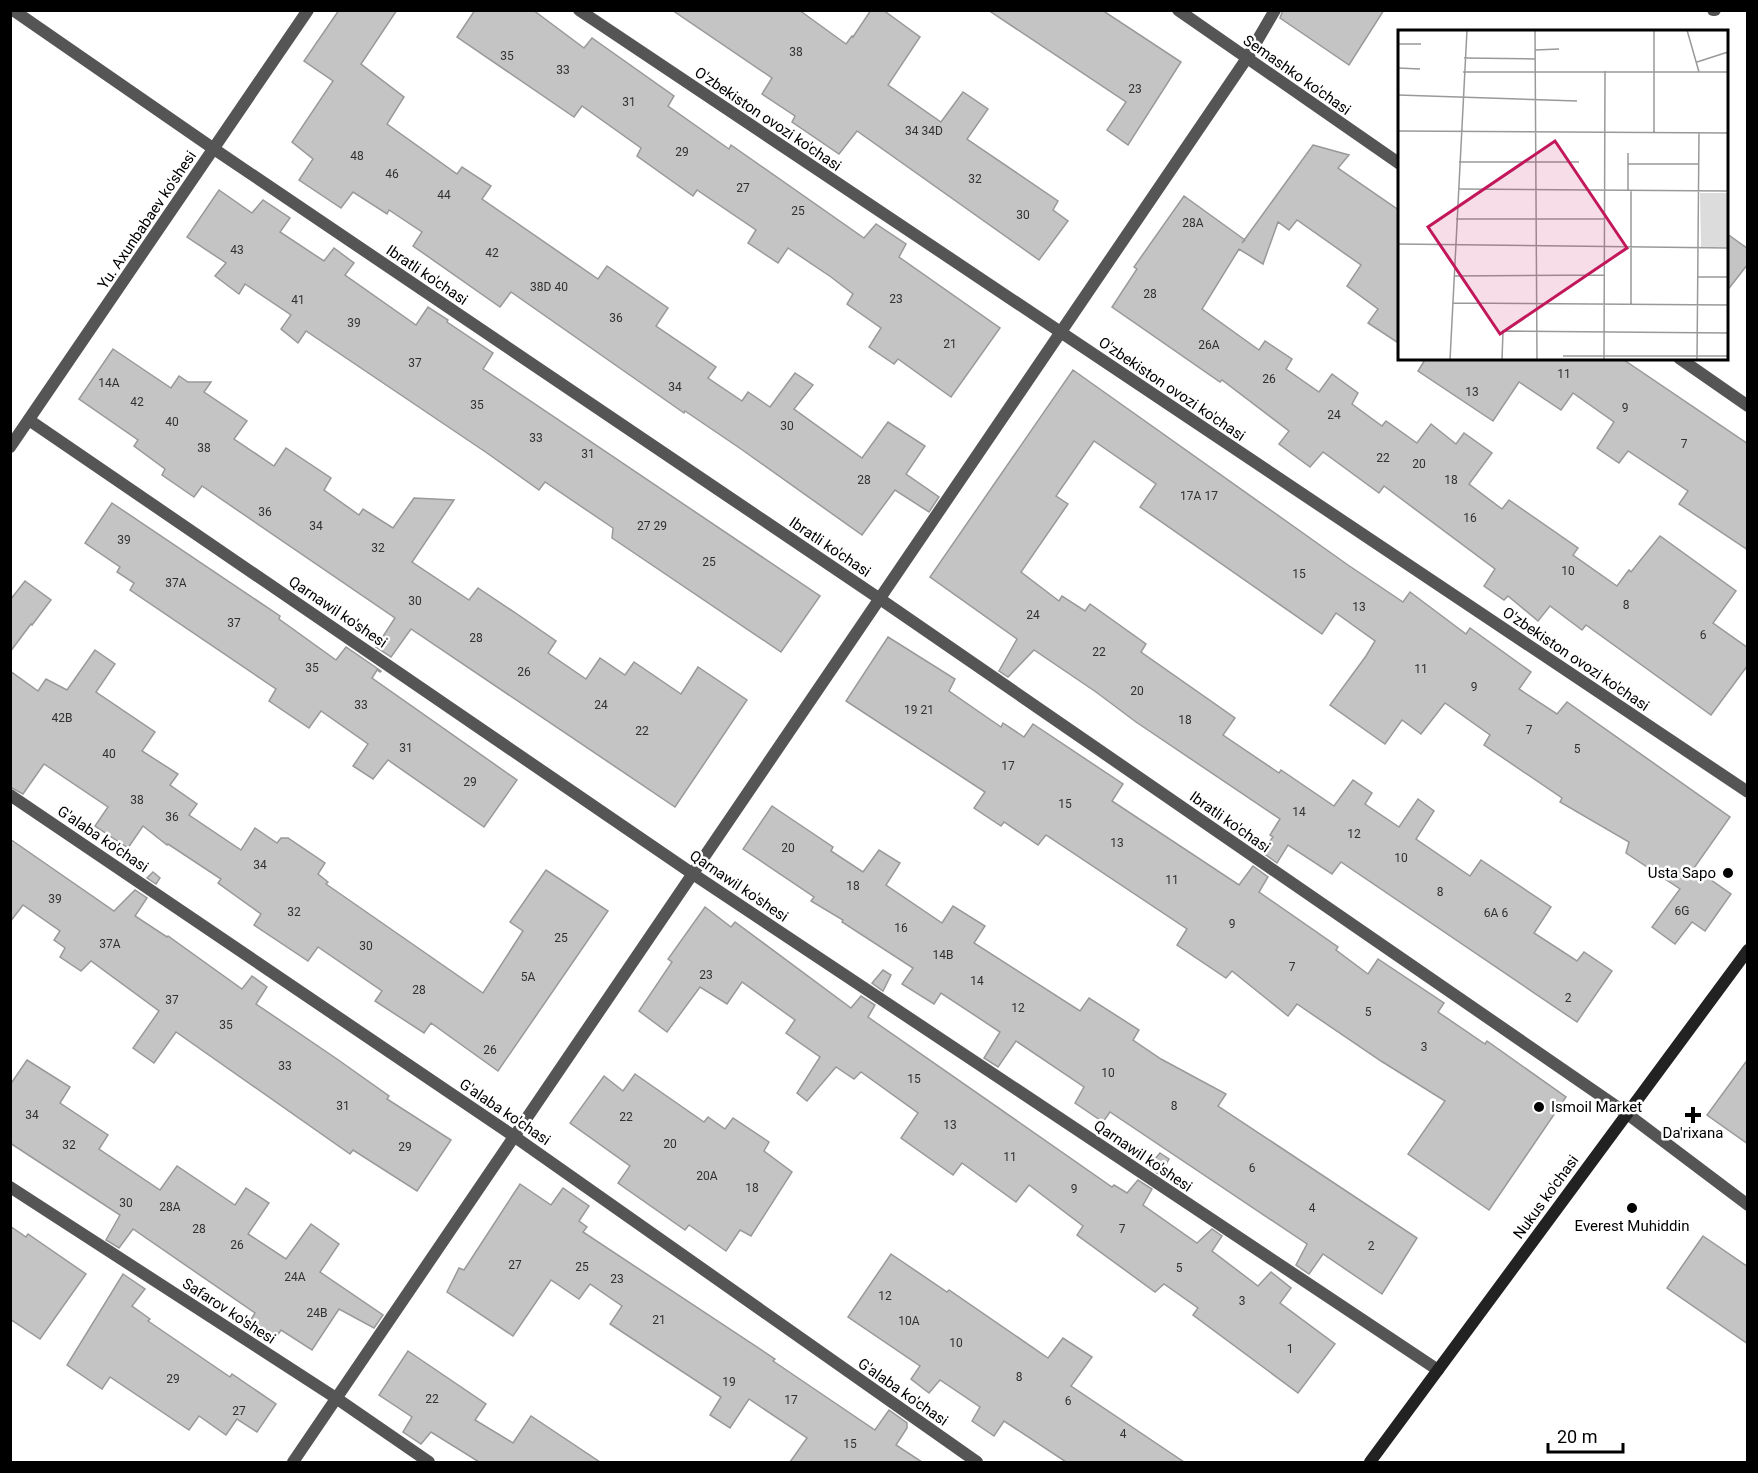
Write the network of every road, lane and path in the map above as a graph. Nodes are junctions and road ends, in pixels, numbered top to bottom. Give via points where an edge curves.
1 (14, 10) edge
2 (308, 10) edge
3 (579, 10) edge
4 (1178, 10) edge
5 (1275, 10) edge
6 (1247, 58) junction
7 (214, 149) junction
8 (1398, 163) edge
9 (1060, 332) junction
10 (1682, 360) edge
11 (1748, 406) edge
12 (29, 420) junction
13 (10, 447) edge
14 (880, 599) junction
15 (1748, 792) edge
16 (10, 795) edge
17 (693, 874) junction
18 (1748, 950) edge
19 (1626, 1113) junction
20 (515, 1137) junction
21 (10, 1187) edge
22 (1748, 1205) edge
23 (1438, 1370) junction
24 (336, 1398) junction
25 (293, 1462) edge
26 (429, 1462) edge
27 (977, 1462) edge
28 (1370, 1462) edge

1 - 7 street, Ibratli ko'chasi
2 - 7 street, Yu. Axunbabaev ko'shesi
3 - 9 street, O'zbekiston ovozi ko'chasi
4 - 6 street, Semashko ko'chasi
5 - 6 street
6 - 8 street, Semashko ko'chasi
6 - 9 street
7 - 12 street, Yu. Axunbabaev ko'shesi
7 - 14 street, Ibratli ko'chasi
9 - 14 street
9 - 15 street, O'zbekiston ovozi ko'chasi
10 - 11 street
12 - 13 street, Yu. Axunbabaev ko'shesi
12 - 17 street, Qarnawil ko'shesi
14 - 17 street
14 - 19 street, Ibratli ko'chasi
16 - 20 street, G'alaba ko'chasi
17 - 20 street
17 - 23 street, Qarnawil ko'shesi
18 - 19 main road, Nukus ko'chasi
19 - 22 street, Ibratli ko'chasi
19 - 23 main road, Nukus ko'chasi
20 - 24 street
20 - 27 street, G'alaba ko'chasi
21 - 24 street, Safarov ko'shesi
23 - 28 main road, Nukus ko'chasi
24 - 25 street
24 - 26 street, Safarov ko'shesi

